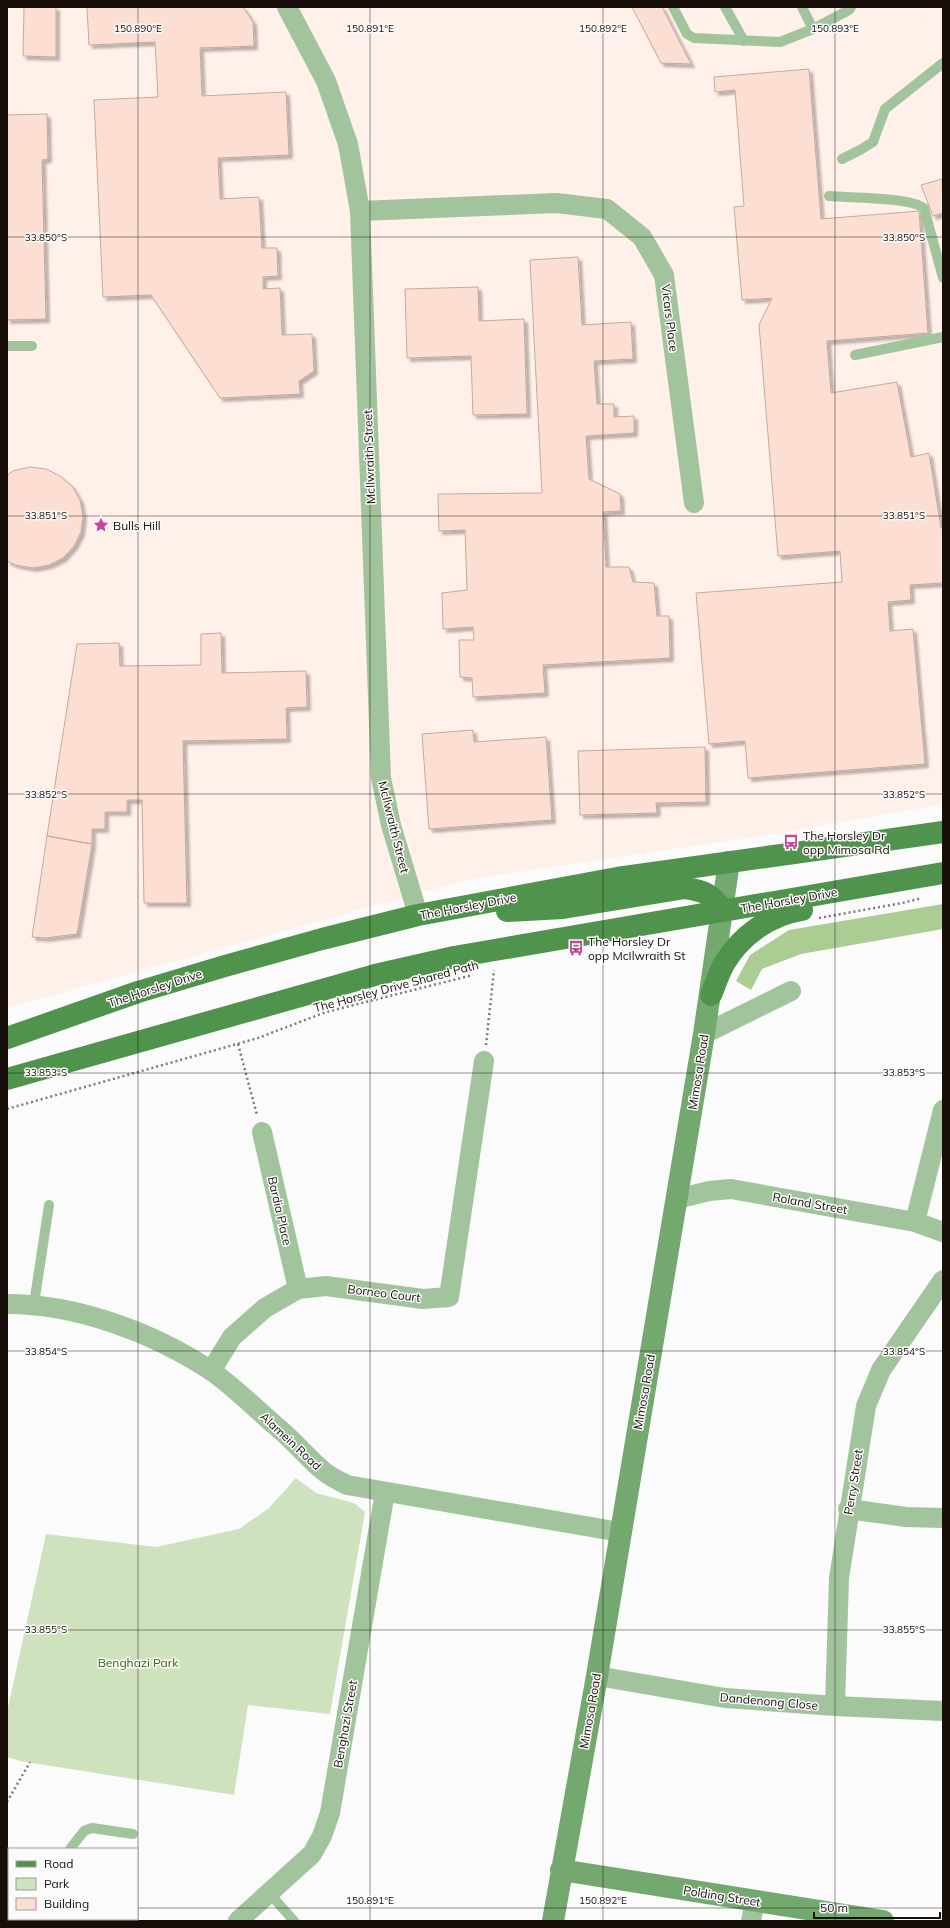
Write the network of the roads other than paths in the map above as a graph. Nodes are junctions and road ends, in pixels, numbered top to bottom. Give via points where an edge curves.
1 (287, 7) edge
2 (673, 7) edge
3 (725, 7) edge
4 (802, 7) edge
5 (851, 7) edge
6 (813, 29) junction
7 (744, 41) junction
8 (943, 63) edge
9 (842, 159) dead end
10 (829, 196) dead end
11 (360, 210) junction
12 (943, 278) edge
13 (943, 337) edge
14 (7, 346) edge
15 (32, 346) dead end
16 (855, 354) dead end
17 (694, 503) dead end
18 (943, 832) edge
19 (729, 862) junction
20 (941, 874) edge
21 (723, 911) junction
22 (418, 915) junction
23 (790, 992) dead end
24 (711, 995) junction
25 (704, 1034) junction
26 (7, 1038) edge
27 (484, 1061) road end
28 (7, 1079) edge
29 (943, 1110) edge
30 (262, 1132) road end
31 (677, 1199) junction
32 (49, 1205) dead end
33 (915, 1222) junction
34 (943, 1232) edge
35 (943, 1280) edge
36 (298, 1290) junction
37 (7, 1304) edge
38 (34, 1304) junction
39 (211, 1370) junction
40 (385, 1492) junction
41 (848, 1509) junction
42 (943, 1518) edge
43 (620, 1532) junction
44 (597, 1676) junction
45 (835, 1706) junction
46 (943, 1711) edge
47 (133, 1834) dead end
48 (71, 1848) edge
49 (561, 1870) junction
50 (270, 1894) junction
51 (753, 1911) edge
52 (238, 1921) edge
53 (294, 1921) edge
54 (553, 1921) edge
55 (883, 1921) edge

1 - 11 street, McIlwraith Street via 326,81 348,144
2 - 7 lane via 687,34 694,38
3 - 7 lane
4 - 6 lane
5 - 6 lane
6 - 7 lane via 785,41
8 - 9 lane via 885,109 873,142
10 - 12 lane via 905,202 924,208
11 - 17 street, Vicars Place via 556,203 607,209 642,237 664,275
11 - 22 street, McIlwraith Street via 381,778 391,826
13 - 16 lane
14 - 15 lane
18 - 19 main road, The Horsley Drive
19 - 21 main road, Mimosa Road
19 - 22 main road, The Horsley Drive via 617,878
20 - 21 main road, The Horsley Drive
20 - 24 main road via 853,901 787,912 771,920 752,932 736,947 724,964
21 - 22 main road via 714,898 699,890 685,888 563,908
21 - 24 main road, Mimosa Road
21 - 28 main road, The Horsley Drive via 454,957 375,975
22 - 26 main road, The Horsley Drive via 322,939 138,992
23 - 25 street
24 - 25 main road, Mimosa Road
25 - 31 main road, Mimosa Road
27 - 36 street, Borneo Court via 449,1297 423,1299 326,1286
29 - 33 street
30 - 36 street, Bardia Place
31 - 33 street, Roland Street via 708,1191 731,1189
31 - 43 main road, Mimosa Road
32 - 38 lane
33 - 34 street, Roland Street
35 - 41 street, Perry Street via 881,1370 866,1406
36 - 39 street, Borneo Court via 265,1308 232,1337
37 - 38 street, Alamein Road
38 - 39 street, Alamein Road via 92,1317 125,1328 164,1344
39 - 40 street, Alamein Road via 279,1428 322,1470 347,1485
40 - 43 street, Alamein Road
40 - 50 street, Benghazi Street via 330,1813 312,1854
41 - 42 street via 906,1517
41 - 45 street, Perry Street via 839,1578
43 - 44 main road, Mimosa Road
44 - 45 street, Dandenong Close via 725,1698
44 - 49 main road, Mimosa Road
45 - 46 street, Dandenong Close
47 - 48 lane via 92,1828 84,1832
49 - 51 main road, Polding Street
49 - 54 main road, Mimosa Road
50 - 52 street, Benghazi Street
50 - 53 lane
51 - 55 main road, Polding Street

